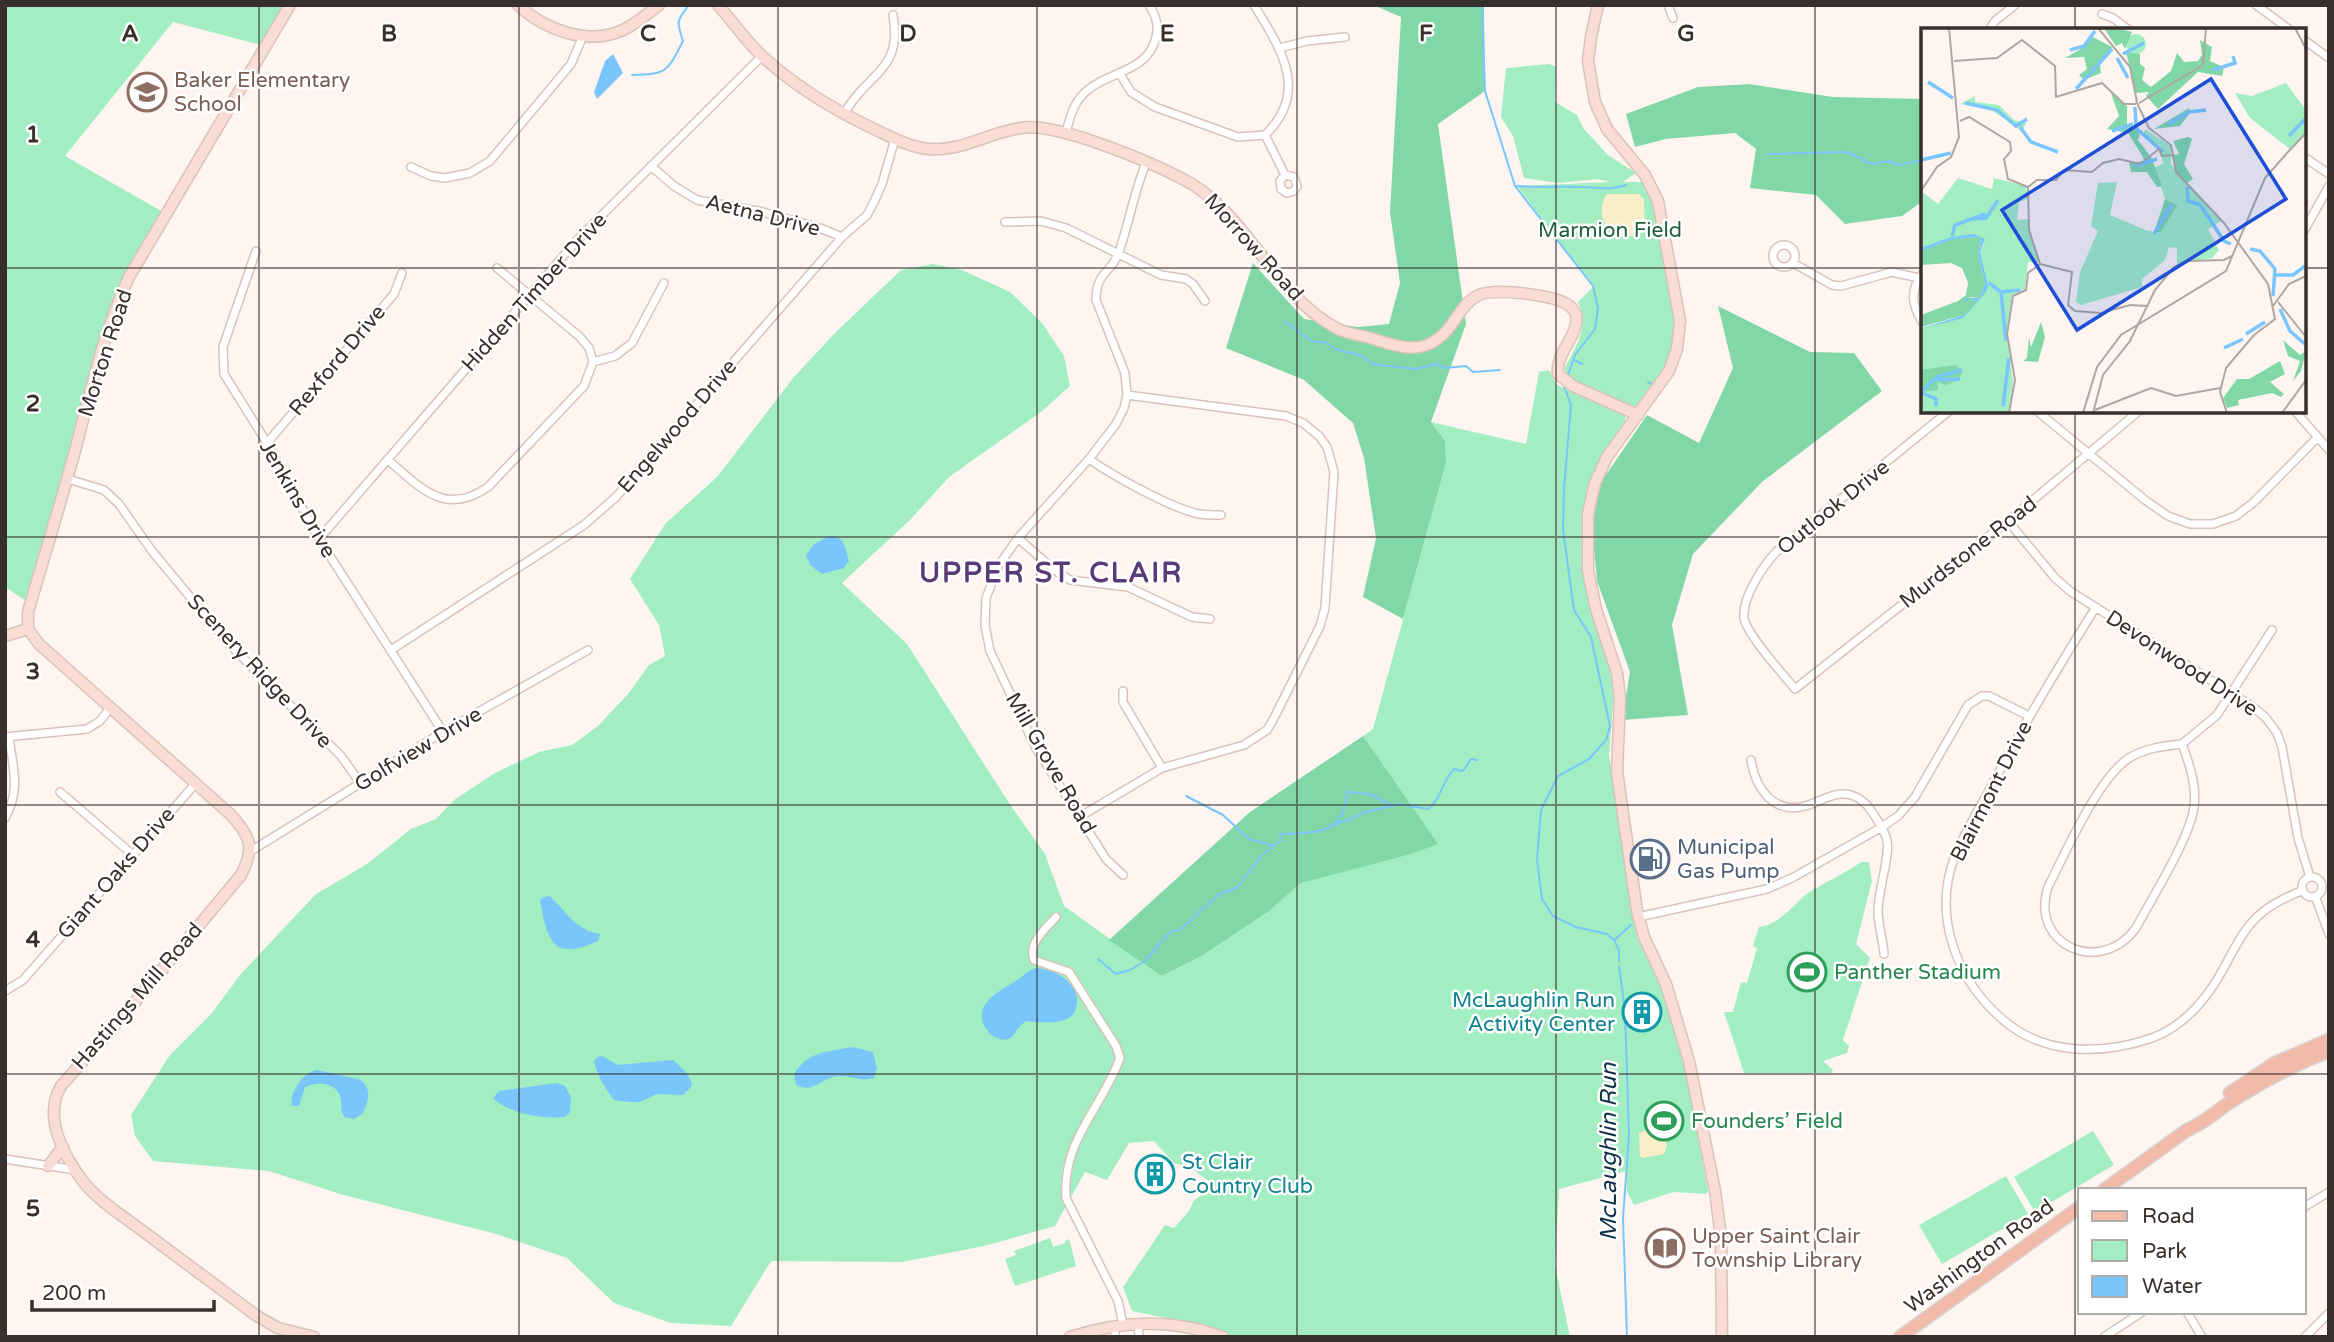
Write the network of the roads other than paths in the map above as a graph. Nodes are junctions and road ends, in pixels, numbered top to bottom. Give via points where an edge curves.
1 (290, 5) edge
2 (518, 5) edge
3 (659, 5) edge
4 (718, 5) edge
5 (1149, 5) edge
6 (1254, 5) edge
7 (1598, 5) edge
8 (1668, 5) edge
9 (2015, 5) edge
10 (2256, 5) edge
11 (2102, 14) dead end
12 (893, 15) dead end
13 (1673, 18) dead end
14 (1990, 28) edge
15 (2126, 28) edge
16 (2287, 28) edge
17 (583, 36) junction
18 (1345, 37) dead end
19 (2306, 41) edge
20 (1280, 48) junction
21 (762, 56) junction
22 (2329, 58) edge
23 (1120, 74) junction
24 (845, 114) junction
25 (1066, 132) junction
26 (1265, 135) junction
27 (895, 139) junction
28 (2306, 158) edge
29 (1146, 163) junction
30 (651, 166) junction
31 (411, 167) dead end
32 (2329, 174) edge
33 (1285, 175) dead end
34 (2329, 187) edge
35 (1005, 222) dead end
36 (2306, 227) edge
37 (842, 237) junction
38 (257, 251) dead end
39 (1118, 256) junction
40 (1793, 263) dead end
41 (497, 268) dead end
42 (402, 273) dead end
43 (1921, 276) edge
44 (664, 283) dead end
45 (529, 294) junction
46 (1205, 301) dead end
47 (1921, 320) edge
48 (593, 362) junction
49 (1127, 395) junction
50 (1947, 413) edge
51 (2039, 413) edge
52 (2136, 413) edge
53 (2297, 413) edge
54 (1638, 415) junction
55 (2316, 438) junction
56 (267, 443) junction
57 (2329, 450) edge
58 (2090, 454) junction
59 (1089, 459) junction
60 (388, 460) junction
61 (68, 479) junction
62 (1221, 515) dead end
63 (2008, 521) junction
64 (1018, 538) junction
65 (319, 540) junction
66 (2096, 607) junction
67 (1210, 619) dead end
68 (28, 629) junction
69 (2272, 630) dead end
70 (5, 636) edge
71 (391, 650) junction
72 (588, 650) dead end
73 (1794, 689) joint
74 (1123, 691) dead end
75 (2233, 693) junction
76 (110, 708) junction
77 (2029, 716) junction
78 (443, 732) junction
79 (7, 737) edge
80 (2182, 744) junction
81 (1751, 761) dead end
82 (1163, 768) junction
83 (196, 783) junction
84 (361, 784) junction
85 (60, 792) dead end
86 (9, 803) edge
87 (1081, 816) junction
88 (5, 818) edge
89 (1882, 827) junction
90 (251, 852) junction
91 (132, 854) junction
92 (1123, 875) dead end
93 (2310, 877) junction
94 (2325, 884) edge
95 (2303, 890) junction
96 (2315, 896) junction
97 (1056, 917) dead end
98 (1638, 917) junction
99 (2329, 934) edge
100 (1884, 954) dead end
101 (5, 991) edge
102 (2329, 1040) edge
103 (2329, 1051) edge
104 (2187, 1130) junction
105 (63, 1147) junction
106 (6, 1162) edge
107 (48, 1166) junction
108 (76, 1170) junction
109 (2107, 1188) edge
110 (2329, 1192) edge
111 (2306, 1206) edge
112 (2078, 1208) edge
113 (2329, 1313) edge
114 (2139, 1314) edge
115 (2188, 1314) edge
116 (1138, 1323) junction
117 (2329, 1324) edge
118 (2316, 1326) junction
119 (1118, 1329) edge
120 (314, 1337) edge
121 (1070, 1337) edge
122 (1139, 1337) edge
123 (1223, 1337) edge
124 (1722, 1337) edge
125 (1900, 1337) edge
126 (2104, 1337) edge
127 (2202, 1337) edge
128 (2305, 1337) edge

1 - 61 street, Morton Road via 124,288 105,338
2 - 17 street via 552,28
3 - 17 street via 621,31
4 - 21 street, Morrow Road
5 - 23 street via 1156,16 1154,43 1146,57
6 - 20 street
7 - 54 street via 1588,61 1595,102 1611,136 1640,168 1654,192 1679,312 1674,359
8 - 13 street
9 - 14 street
10 - 16 street
11 - 15 street
12 - 24 street via 896,36 890,58
17 - 31 street via 571,64 490,161 470,173 445,178
18 - 20 street
19 - 22 street
20 - 26 street via 1286,105
21 - 24 street, Morrow Road
21 - 30 street, Hidden Timber Drive
23 - 25 street via 1083,94
23 - 26 street via 1131,92 1155,107 1238,137
24 - 27 street, Morrow Road
25 - 27 street, Morrow Road via 1025,127 944,149
25 - 29 street, Morrow Road
26 - 33 street
27 - 37 street, Engelwood Drive via 867,215
28 - 32 street
29 - 39 street
29 - 54 street, Morrow Road via 1212,197 1284,283 1337,328 1415,347 1444,334 1477,295 1491,291 1565,302 1576,313 1577,324 1558,368 1565,381
30 - 37 street, Aetna Drive via 697,200 763,212
30 - 45 street, Hidden Timber Drive
34 - 36 street
35 - 39 street via 1054,224
37 - 71 street, Engelwood Drive via 616,497 584,525
38 - 56 street, Jenkins Drive via 223,347 223,364 227,383
39 - 46 street via 1161,275 1186,279
39 - 49 street via 1101,276 1097,300 1125,373
40 - 43 street via 1841,286 1892,272
41 - 45 street
42 - 56 street, Rexford Drive via 394,293
43 - 47 street via 1912,300
44 - 48 street via 632,343 615,356
45 - 48 street via 580,337
45 - 60 street, Hidden Timber Drive
48 - 60 street via 584,386 488,487 474,496 435,497
49 - 59 street, Mill Grove Road via 1121,416
49 - 82 street via 1295,419 1319,436 1334,472 1325,608 1273,720 1267,730 1244,745
50 - 73 street, Outlook Drive via 1777,551 1759,572 1744,618
51 - 58 street
52 - 58 street, Murdstone Road
53 - 55 street
54 - 98 street via 1598,474 1587,536 1593,597 1617,673 1617,772
55 - 57 street
55 - 58 street via 2254,502 2213,524 2190,524 2168,516
56 - 65 street, Jenkins Drive
58 - 63 street, Murdstone Road
59 - 62 street via 1182,509
59 - 64 street, Mill Grove Road
60 - 65 street, Hidden Timber Drive
61 - 68 street, Morton Road via 28,612
61 - 84 street, Scenery Ridge Drive via 104,490 119,504 229,644 341,756
63 - 66 street, Devonwood Drive via 2055,578
63 - 73 street, Murdstone Road
64 - 67 street via 1070,580 1128,587 1192,618
64 - 87 street, Mill Grove Road via 999,565 986,598 990,651 1037,748
65 - 71 street, Jenkins Drive
66 - 75 street, Devonwood Drive
66 - 77 street, Blairmont Drive
68 - 70 street
68 - 76 street
69 - 75 street
71 - 78 street, Jenkins Drive
72 - 78 street, Golfview Drive
74 - 82 street via 1124,702
75 - 80 street via 2217,715
75 - 93 street, Devonwood Drive via 2266,718 2280,740
76 - 79 street via 88,729
76 - 83 street
77 - 89 street via 1989,696 1974,699 1915,797
77 - 95 street, Blairmont Drive via 1956,855 1946,918 1953,950 1968,982 2007,1023 2053,1045 2078,1050 2113,1049 2156,1036 2198,1006 2255,918
78 - 84 street, Golfview Drive
79 - 86 street via 16,787
80 - 80 street via 2193,783 2189,827 2136,928 2111,950 2070,948 2049,926 2044,899 2102,785 2129,758
81 - 89 street via 1759,788 1780,805 1793,808 1842,794 1856,797
82 - 87 street
83 - 90 street via 241,826
83 - 91 street, Giant Oaks Drive
84 - 90 street, Golfview Drive
85 - 91 street
86 - 88 street
87 - 92 street, Mill Grove Road via 1106,859
89 - 98 street via 1767,888
89 - 100 street via 1887,842 1878,911
90 - 105 street, Hastings Mill Road via 241,875 55,1095 53,1119
91 - 101 street, Giant Oaks Drive via 23,980
93 - 94 street
93 - 95 street
94 - 96 street
95 - 96 street
96 - 99 street
97 - 119 street via 1034,943 1034,960 1069,972 1120,1058 1079,1132 1067,1162 1065,1184 1066,1198 1121,1311
98 - 124 street via 1666,984 1696,1093 1720,1223
102 - 104 main road via 2275,1063
103 - 104 main road via 2255,1087
104 - 109 main road
105 - 107 street
105 - 108 street, Hastings Mill Road
106 - 107 street
107 - 108 street
108 - 120 street, Hastings Mill Road via 112,1208 257,1316 278,1328
110 - 111 street
112 - 125 main road, Washington Road
113 - 118 street
114 - 126 street
115 - 127 street
116 - 119 street
116 - 122 street
116 - 123 street via 1175,1325
117 - 118 street
118 - 128 street
119 - 121 street

